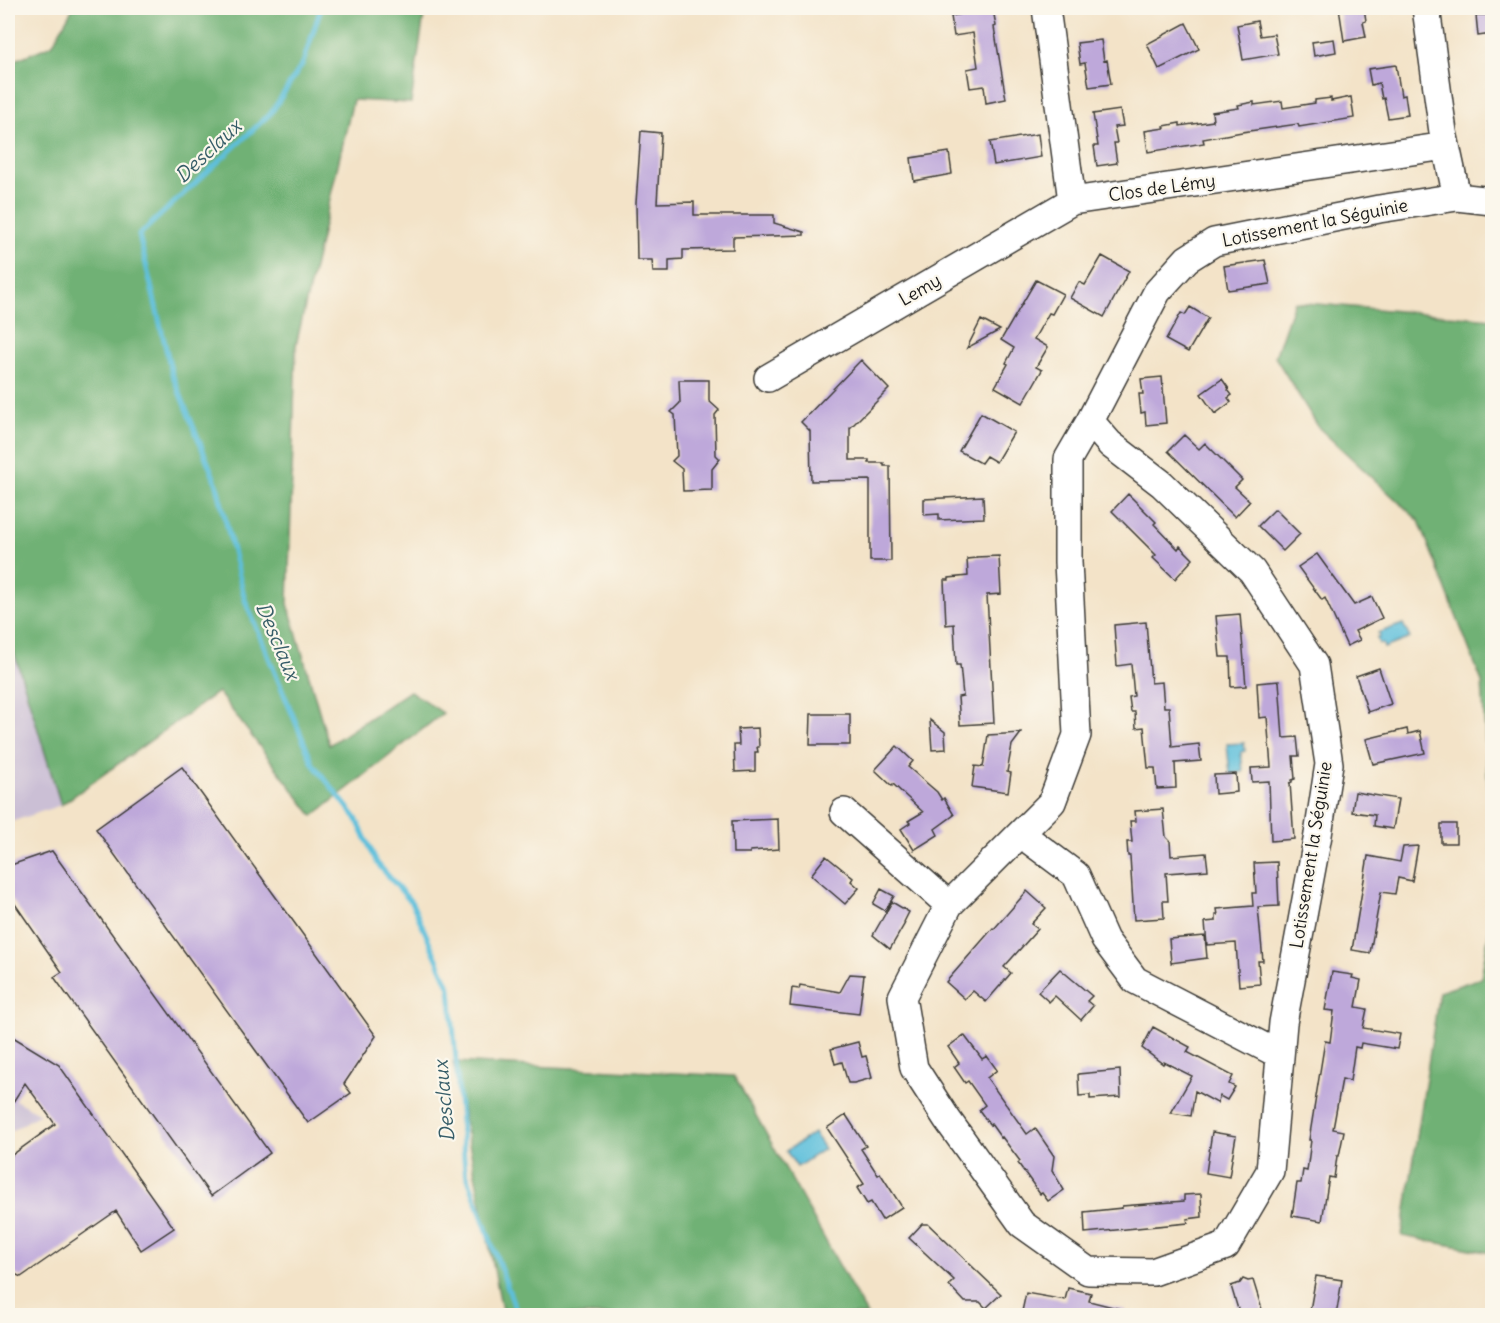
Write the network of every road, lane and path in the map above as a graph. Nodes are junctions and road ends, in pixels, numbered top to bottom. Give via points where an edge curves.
1 (1046, 8) edge
2 (1426, 8) edge
3 (1446, 146) junction
4 (1457, 197) junction
5 (1072, 201) junction
6 (1492, 201) edge
7 (768, 378) dead end
8 (1090, 421) junction
9 (844, 812) dead end
10 (1021, 834) junction
11 (950, 905) junction
12 (1280, 1055) junction

1 - 5 street
2 - 3 street
3 - 4 street
3 - 5 street, Clos de Lémy
4 - 6 street, Lotissement la Séguinie
4 - 8 street, Lotissement la Séguinie via 1214,242 1187,259 1157,292
5 - 7 street, Lemy
8 - 10 street, Lotissement la Séguinie via 1068,459 1068,562 1077,735 1052,802
8 - 12 street, Lotissement la Séguinie via 1110,444 1162,484 1252,571 1314,665 1329,764
9 - 11 street
10 - 11 street, Lotissement la Séguinie
10 - 12 street via 1076,875 1105,940 1135,980
11 - 12 street, Lotissement la Séguinie via 902,997 914,1068 1022,1224 1088,1271 1153,1272 1226,1246 1270,1171

